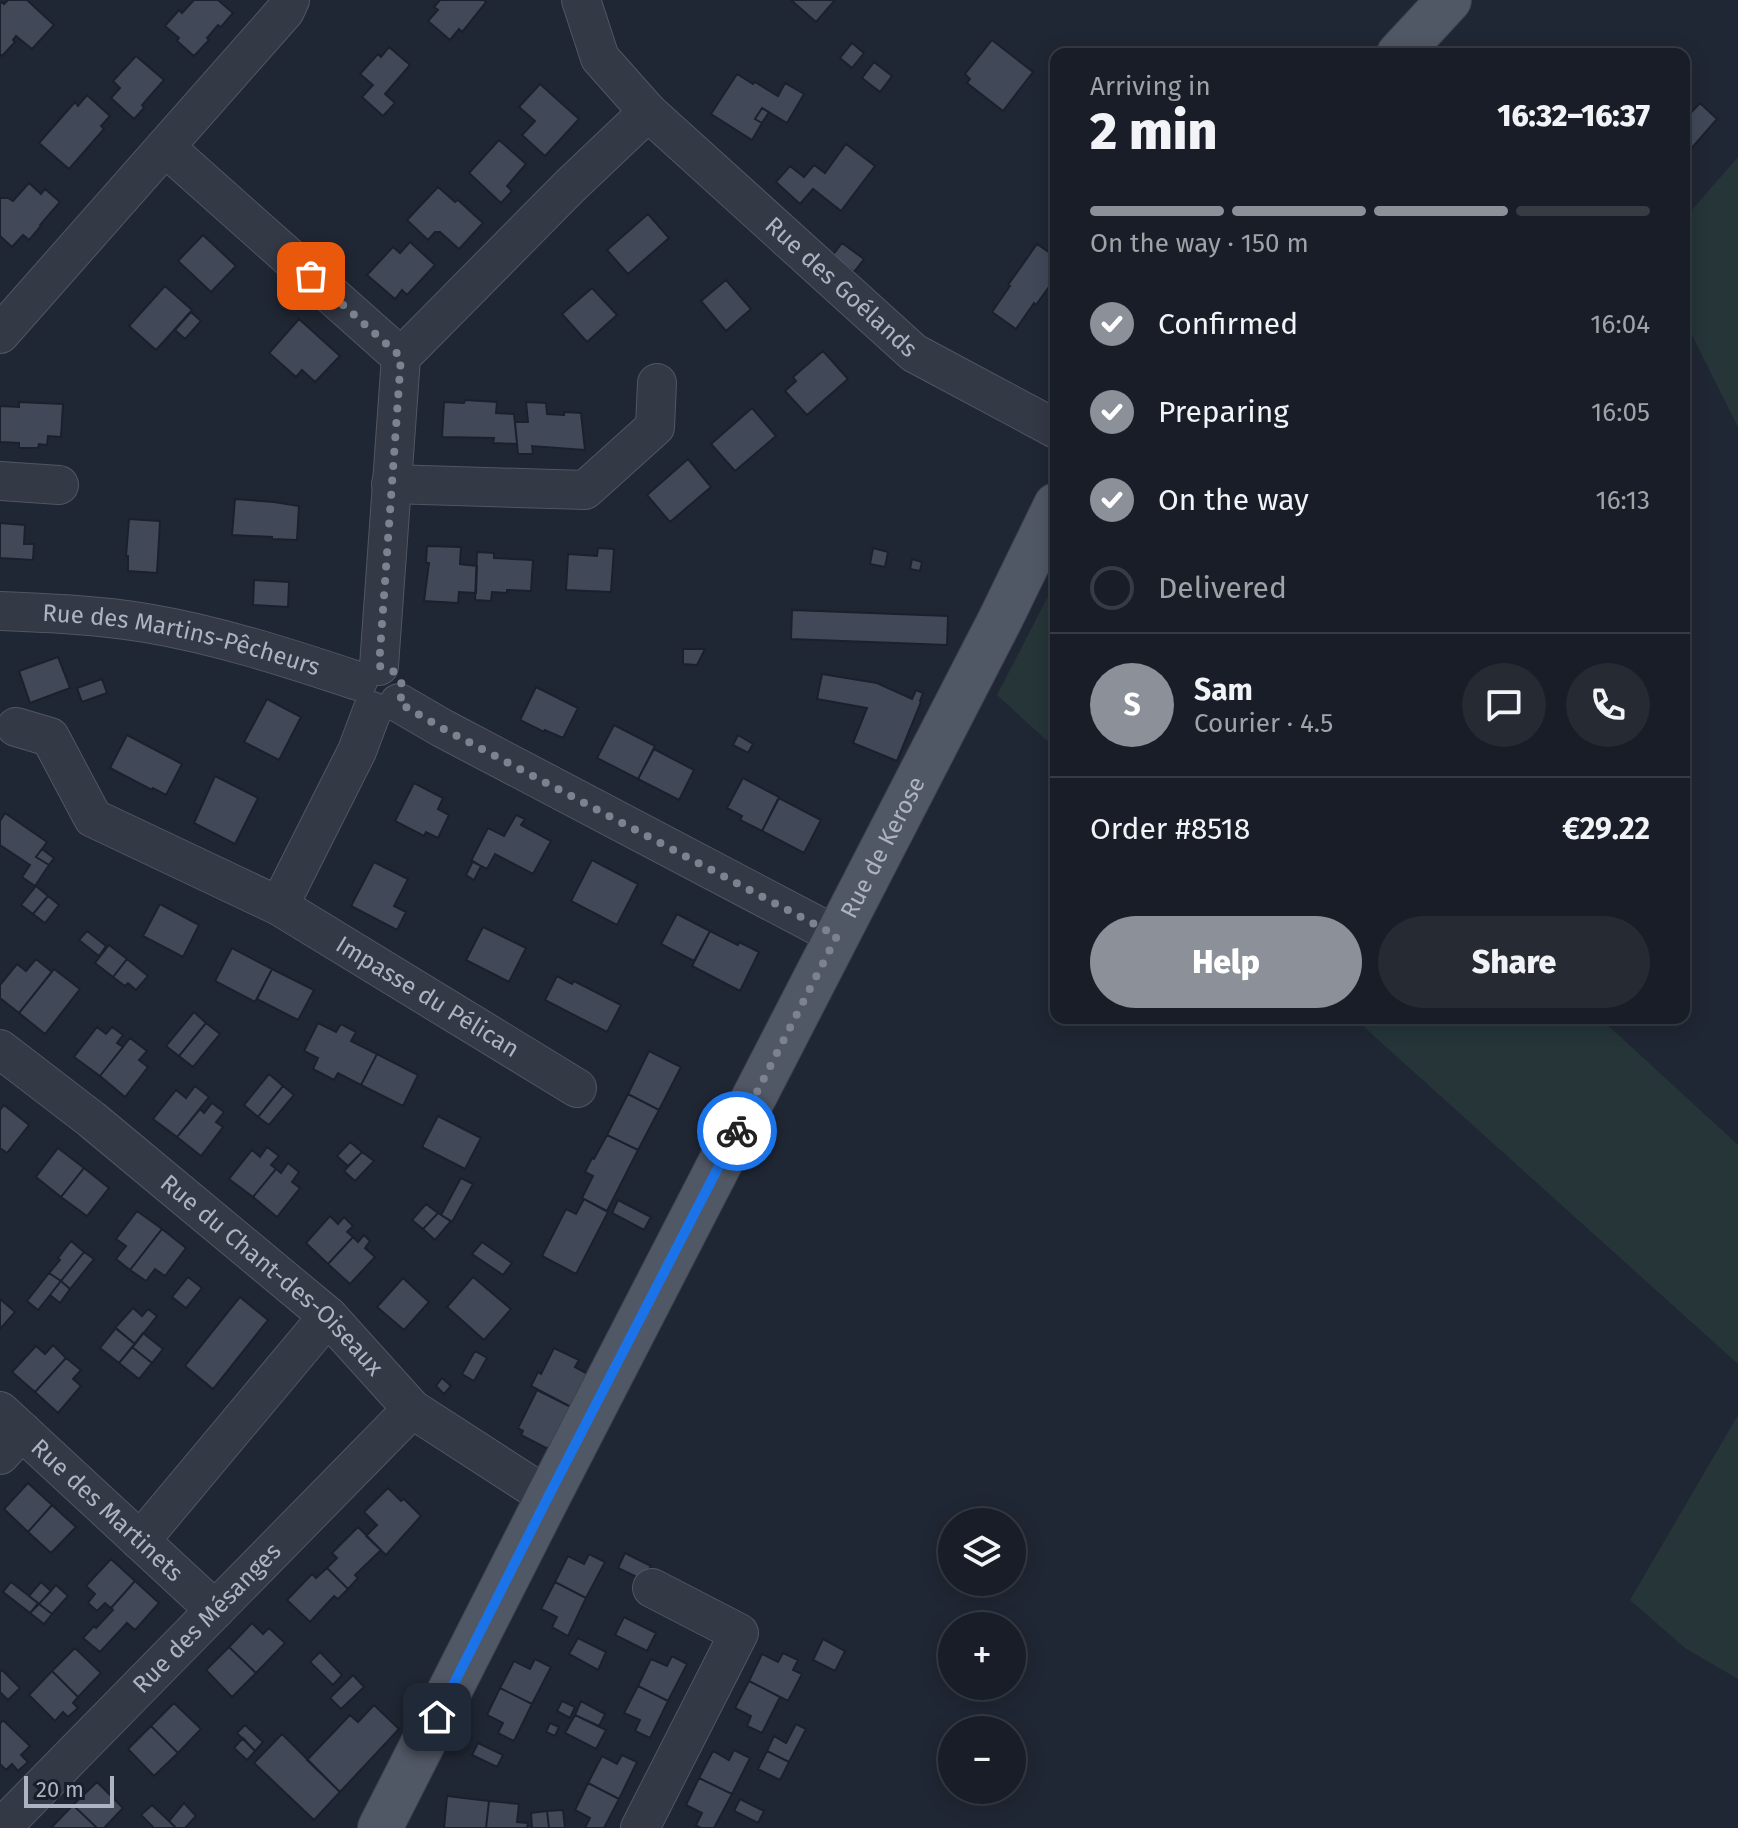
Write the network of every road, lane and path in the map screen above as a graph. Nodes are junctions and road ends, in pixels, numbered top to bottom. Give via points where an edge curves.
1 (290, 0) edge
2 (581, 0) edge
3 (1449, 0) edge
4 (1405, 48) edge
5 (648, 112) junction
6 (165, 147) junction
7 (0, 334) edge
8 (401, 357) junction
9 (657, 383) dead end
10 (1050, 426) edge
11 (0, 481) edge
12 (391, 484) junction
13 (59, 485) dead end
14 (1050, 517) edge
15 (0, 611) edge
16 (377, 690) junction
17 (16, 727) dead end
18 (279, 906) junction
19 (837, 936) junction
20 (0, 1049) edge
21 (577, 1088) dead end
22 (328, 1316) junction
23 (412, 1409) junction
24 (7, 1433) edge
25 (548, 1497) junction
26 (140, 1541) junction
27 (652, 1588) dead end
28 (215, 1610) junction
29 (1, 1828) edge
30 (380, 1828) edge
31 (640, 1828) edge

1 - 6 street
2 - 5 street, Rue des Goélands via 600,58
3 - 4 main road
5 - 8 street
5 - 10 street, Rue des Goélands via 914,353
6 - 7 street
6 - 8 street
8 - 12 street
9 - 12 street via 655,427 585,490
11 - 13 street
12 - 16 street
14 - 19 main road, Rue de Kerose
15 - 16 street, Rue des Martins-Pêcheurs via 70,613 201,634
16 - 18 street via 357,751
16 - 19 street, Rue des Martins-Pêcheurs
17 - 18 street, Impasse du Pélican via 50,737 93,818
18 - 21 street, Impasse du Pélican
19 - 25 main road, Rue de Kerose
20 - 22 street, Rue du Chant-des-Oiseaux
22 - 23 street, Rue du Chant-des-Oiseaux
22 - 26 street
23 - 25 street, Rue du Chant-des-Oiseaux
23 - 28 street, Rue des Mésanges
24 - 26 street, Rue des Martinets
25 - 30 main road, Rue de Kerose
26 - 28 street, Rue des Martinets
27 - 31 street via 739,1633
28 - 29 street, Rue des Mésanges

